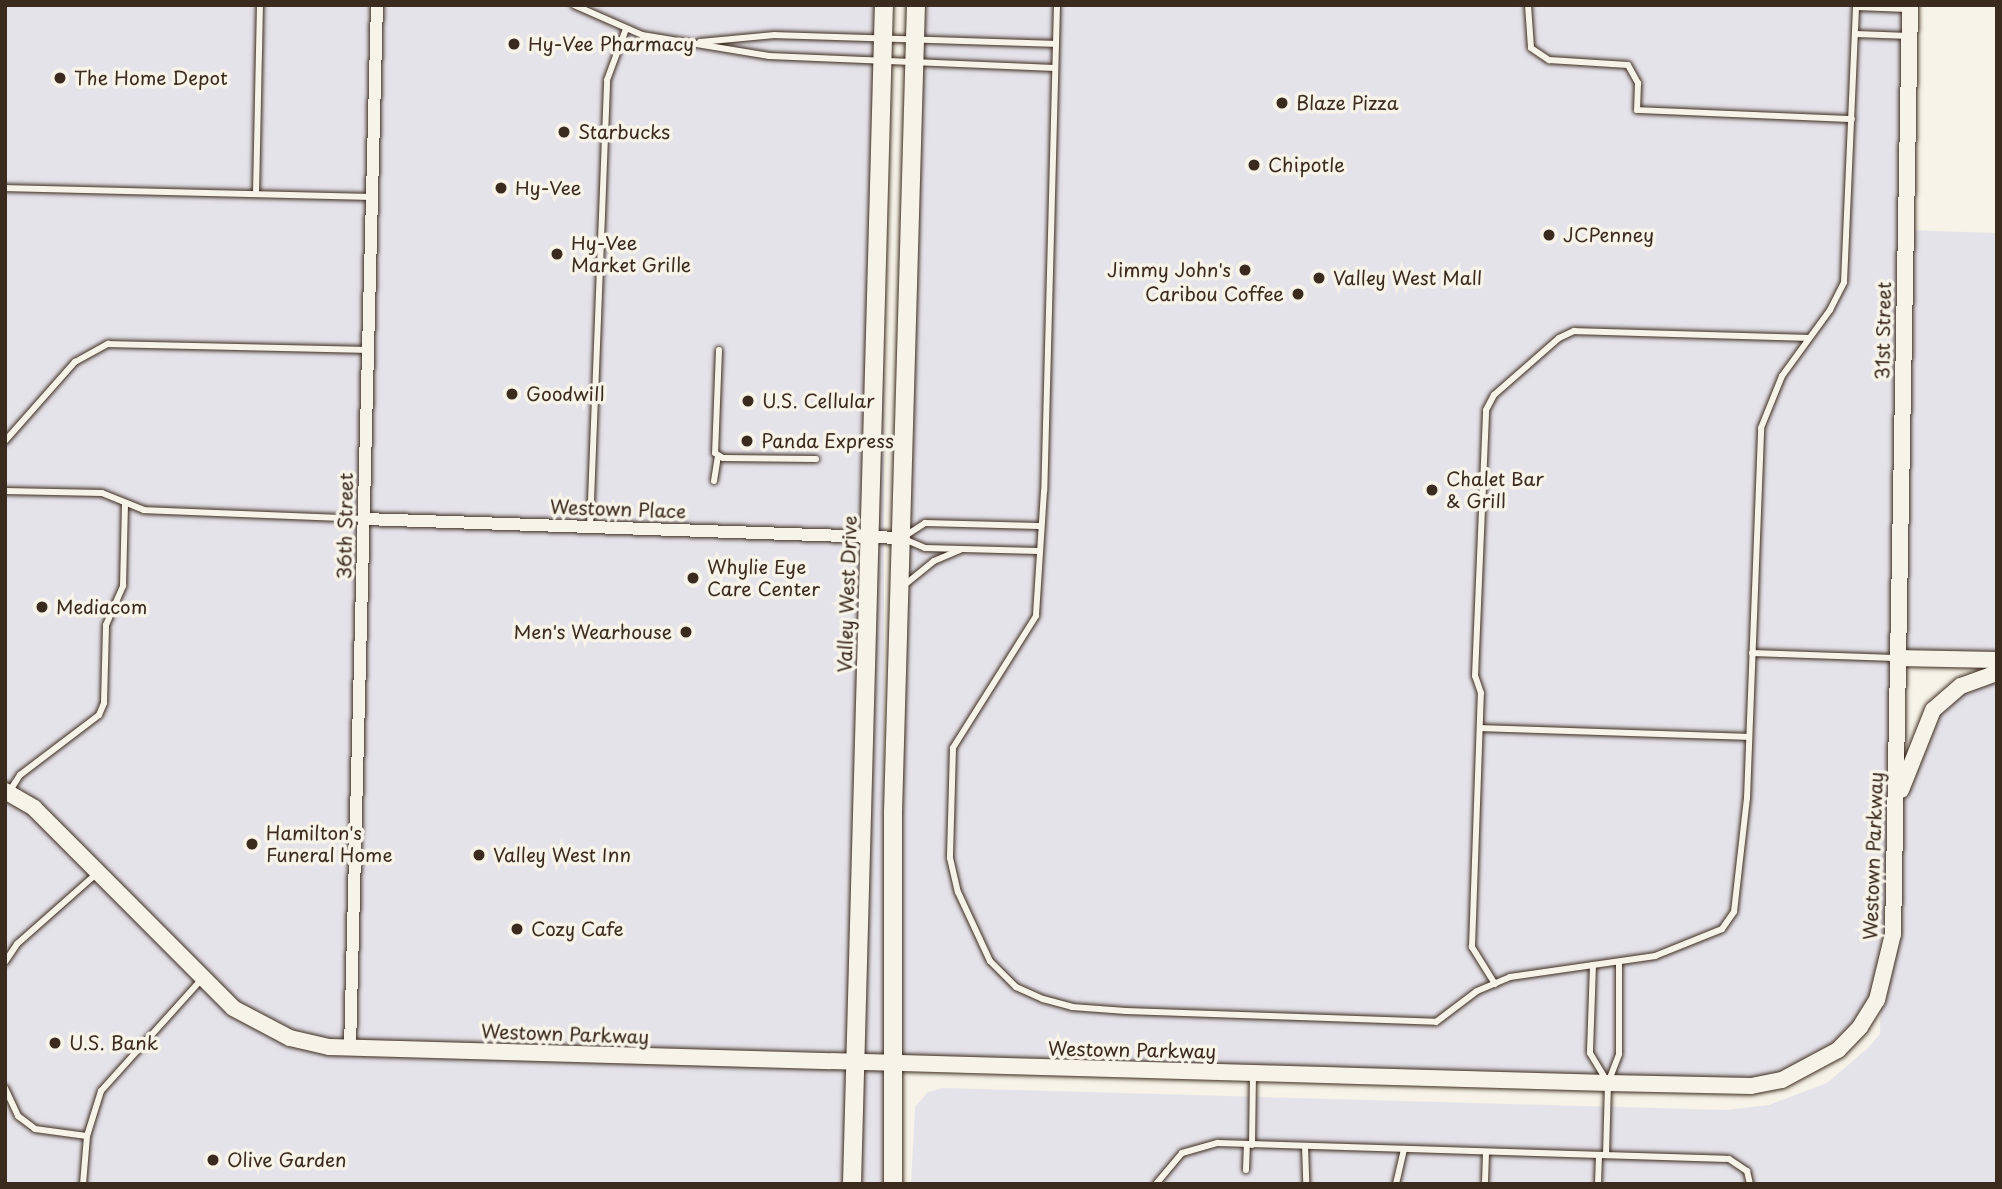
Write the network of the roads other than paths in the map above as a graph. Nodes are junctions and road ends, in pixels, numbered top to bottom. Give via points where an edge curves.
1 (260, 5) edge
2 (377, 5) edge
3 (574, 5) edge
4 (884, 5) edge
5 (916, 5) edge
6 (1057, 5) edge
7 (1528, 5) edge
8 (1856, 6) edge
9 (1910, 7) edge
10 (626, 29) junction
11 (1856, 34) junction
12 (1909, 36) junction
13 (884, 39) junction
14 (915, 40) junction
15 (688, 43) junction
16 (1056, 44) junction
17 (883, 63) junction
18 (915, 64) junction
19 (1055, 68) junction
20 (1852, 119) junction
21 (5, 188) edge
22 (256, 194) junction
23 (369, 197) junction
24 (1808, 338) junction
25 (367, 350) junction
26 (719, 350) dead end
27 (5, 441) edge
28 (718, 457) junction
29 (816, 459) dead end
30 (714, 481) dead end
31 (5, 491) edge
32 (125, 505) junction
33 (365, 519) junction
34 (1039, 526) junction
35 (590, 527) junction
36 (870, 537) junction
37 (902, 538) junction
38 (963, 549) junction
39 (1038, 551) junction
40 (900, 588) junction
41 (1752, 653) junction
42 (1897, 658) junction
43 (1997, 660) edge
44 (1997, 673) edge
45 (1481, 728) junction
46 (1749, 737) junction
47 (7, 792) edge
48 (1897, 802) junction
49 (97, 873) junction
50 (5, 962) edge
51 (1619, 962) junction
52 (1593, 965) junction
53 (201, 980) junction
54 (1495, 984) junction
55 (350, 1048) junction
56 (856, 1065) junction
57 (896, 1066) junction
58 (1253, 1074) junction
59 (1608, 1083) junction
60 (5, 1088) edge
61 (88, 1136) junction
62 (1249, 1145) junction
63 (1305, 1146) junction
64 (1404, 1149) junction
65 (1486, 1152) junction
66 (1603, 1155) junction
67 (1246, 1170) dead end
68 (1485, 1182) edge
69 (83, 1184) edge
70 (852, 1184) edge
71 (893, 1184) edge
72 (1156, 1184) edge
73 (1306, 1184) edge
74 (1396, 1184) edge
75 (1598, 1184) edge
76 (1750, 1184) edge

1 - 22 lane
2 - 23 street, 36th Street
3 - 10 lane
4 - 13 main road, Valley West Drive
5 - 14 main road
6 - 16 lane
7 - 20 lane via 1531,48 1549,60 1628,65 1638,83 1637,110
8 - 9 lane
8 - 11 lane
9 - 12 street, 31st Street
10 - 15 lane
10 - 35 lane via 607,80
11 - 12 lane
11 - 20 lane
12 - 42 street, 31st Street
13 - 14 lane
13 - 15 lane via 775,36
13 - 17 main road, Valley West Drive
14 - 16 lane
14 - 18 main road
15 - 17 lane via 769,56
16 - 19 lane
17 - 18 lane
17 - 36 main road, Valley West Drive
18 - 19 lane
18 - 37 main road
19 - 34 lane via 1044,492
20 - 24 lane via 1844,282
21 - 22 lane
22 - 23 lane
23 - 25 street, 36th Street
24 - 41 lane via 1770,398 1760,428
24 - 45 lane via 1574,331 1559,338 1494,395 1486,410 1476,648
25 - 27 lane via 108,345 75,362
25 - 33 street, 36th Street
26 - 28 lane
28 - 29 lane
28 - 30 lane
31 - 32 lane via 102,493
32 - 33 lane
32 - 47 lane via 123,586 106,625 104,703 99,715 20,775
33 - 35 street, Westown Place
33 - 55 street, 36th Street
34 - 37 lane via 925,523
34 - 39 lane
35 - 36 street, Westown Place
36 - 37 street, Westown Place
36 - 56 main road, Valley West Drive
37 - 38 lane via 925,548
37 - 40 main road
38 - 39 lane
38 - 40 lane via 934,561
39 - 54 lane via 1036,616 962,731 951,767 953,874 979,942 1001,973 1016,987 1072,1007 1436,1022
40 - 57 main road via 893,812
41 - 42 lane
41 - 46 lane
42 - 43 street
42 - 48 street, Westown Parkway
44 - 48 street via 1961,686 1933,710
45 - 46 lane
45 - 54 lane via 1472,947
46 - 51 lane via 1734,912 1722,929
47 - 49 street, Westown Parkway via 34,808
48 - 59 street, Westown Parkway via 1893,934 1887,970 1871,1009 1838,1050 1812,1068 1751,1086
49 - 50 lane via 17,944
49 - 53 street, Westown Parkway
51 - 52 lane
51 - 59 lane via 1619,1054
52 - 54 lane via 1544,969
52 - 59 lane via 1590,1053
53 - 55 street, Westown Parkway via 261,1026 290,1038
53 - 61 lane via 102,1091
55 - 56 street, Westown Parkway
56 - 57 street, Westown Parkway
56 - 70 main road, Valley West Drive
57 - 58 street, Westown Parkway
57 - 71 main road
58 - 59 street, Westown Parkway
58 - 62 lane
59 - 66 lane
60 - 61 lane via 18,1116 35,1129
61 - 69 lane
62 - 63 lane
62 - 67 lane
62 - 72 lane via 1193,1147 1172,1160
63 - 64 lane
63 - 73 lane
64 - 65 lane
64 - 74 lane
65 - 66 lane
65 - 68 lane
66 - 75 lane
66 - 76 lane via 1729,1159 1747,1171

